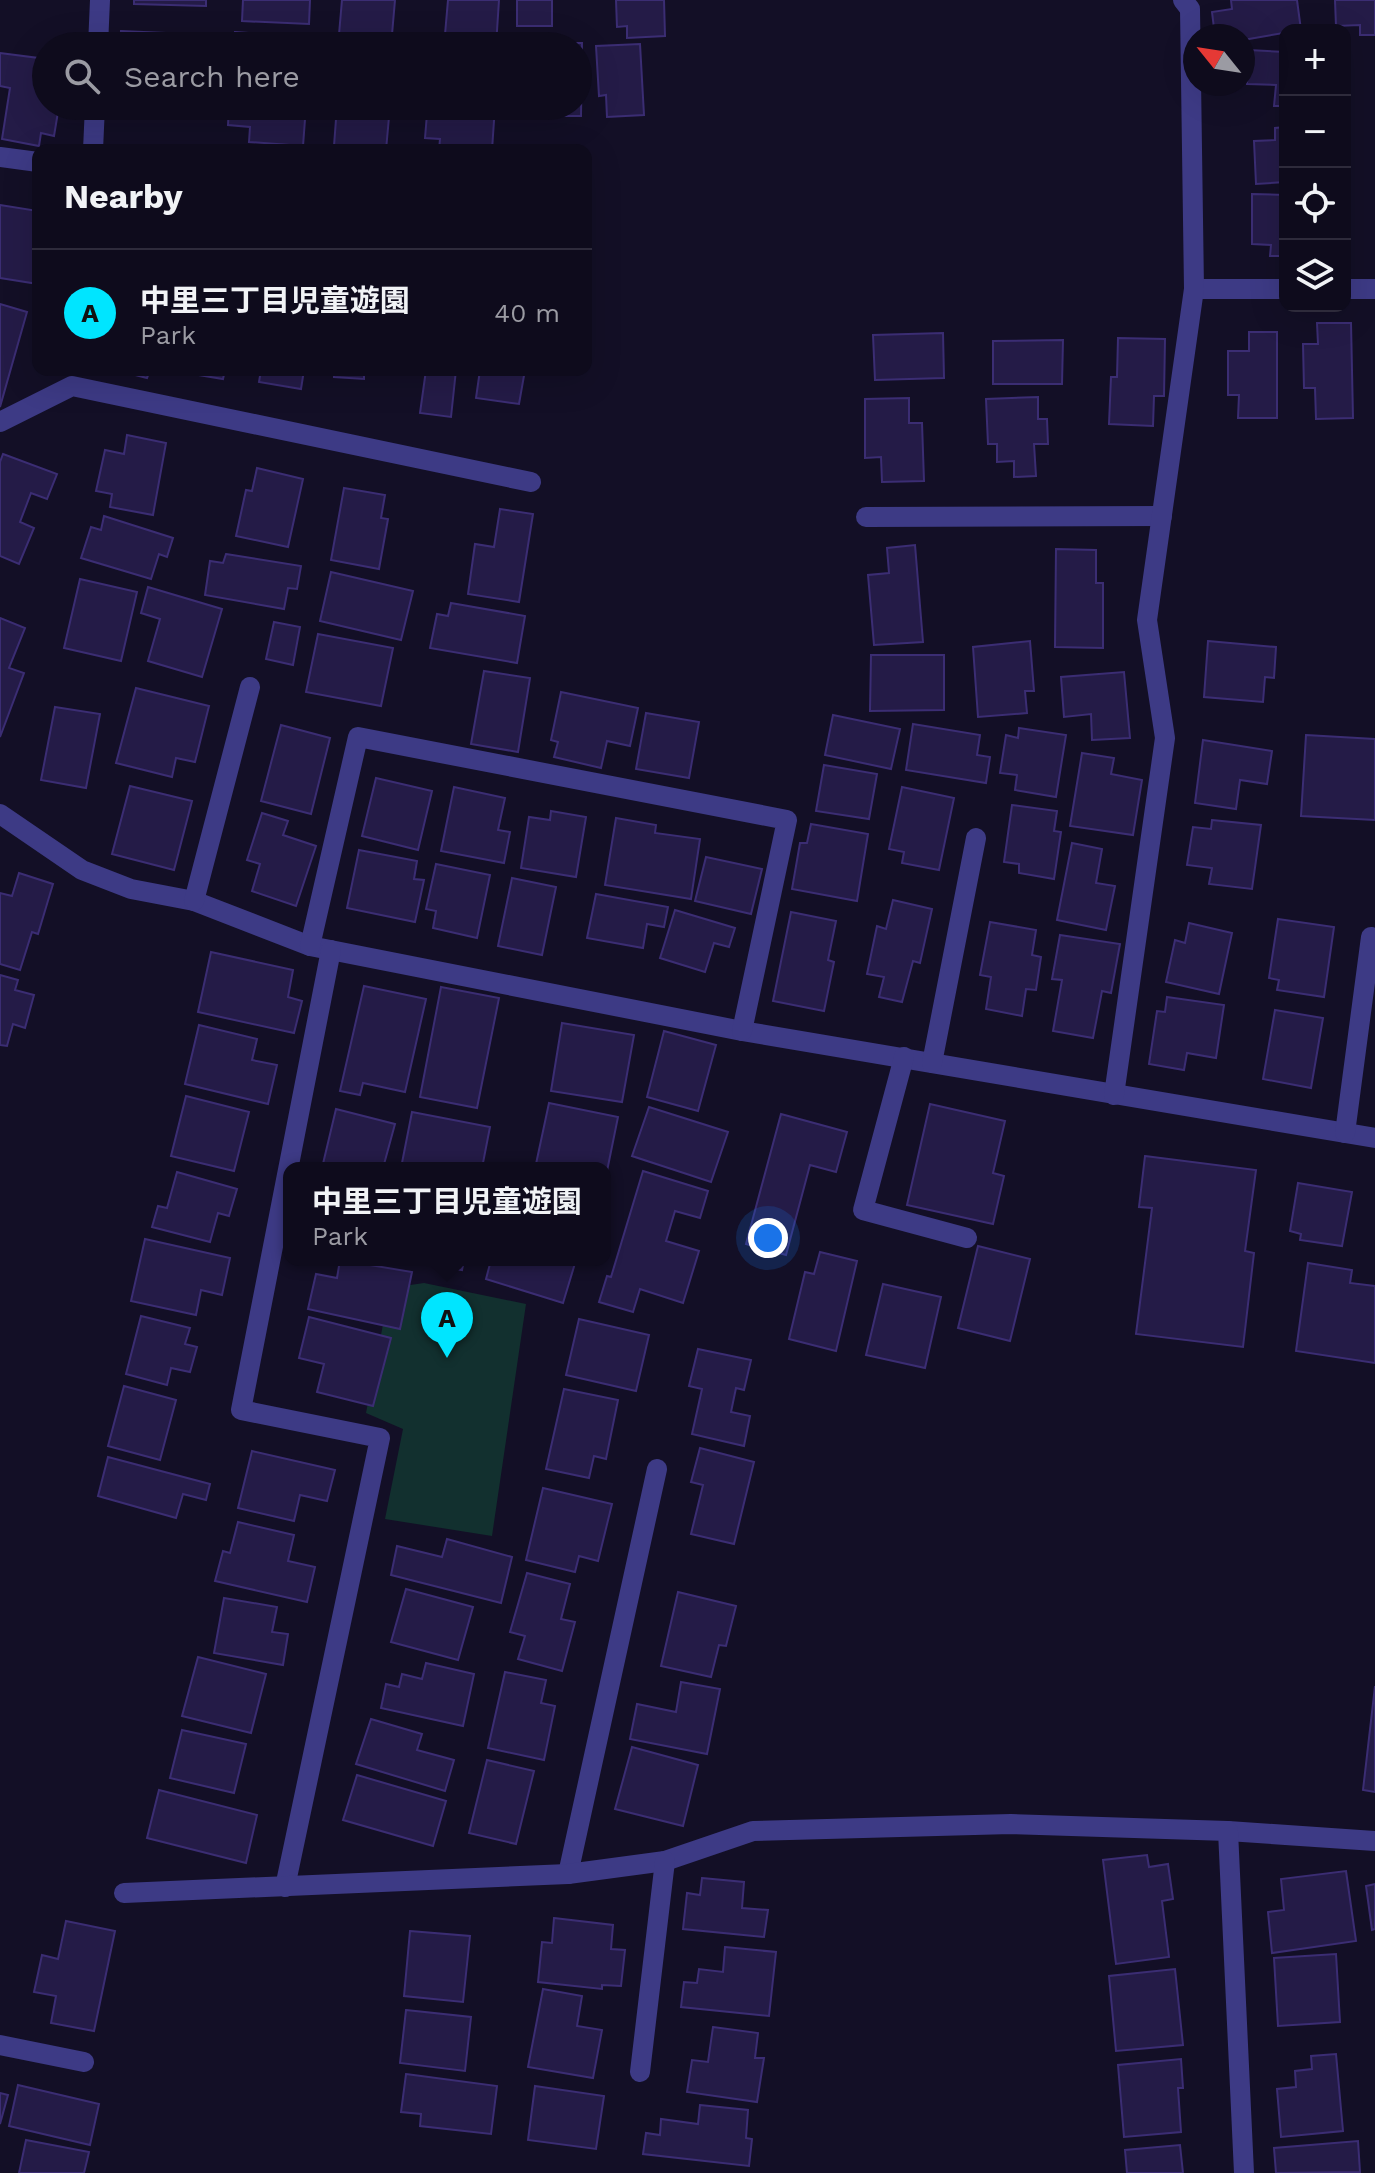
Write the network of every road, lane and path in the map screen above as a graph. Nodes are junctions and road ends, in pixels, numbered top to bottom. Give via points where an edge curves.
1 (100, 0) edge
2 (1183, 0) edge
3 (99, 32) edge
4 (94, 120) edge
5 (93, 144) edge
6 (0, 157) edge
7 (32, 161) edge
8 (1194, 289) junction
9 (1279, 289) edge
10 (1351, 289) edge
11 (1375, 289) edge
12 (72, 378) edge
13 (0, 422) edge
14 (531, 482) dead end
15 (1162, 516) junction
16 (866, 517) dead end
17 (250, 687) dead end
18 (0, 814) edge
19 (976, 838) dead end
20 (194, 901) junction
21 (1371, 937) dead end
22 (310, 946) junction
23 (331, 950) junction
24 (742, 1031) junction
25 (904, 1057) junction
26 (932, 1063) junction
27 (1114, 1095) junction
28 (1345, 1133) junction
29 (1375, 1138) edge
30 (290, 1162) edge
31 (283, 1195) edge
32 (967, 1238) dead end
33 (657, 1469) dead end
34 (1228, 1831) junction
35 (1375, 1841) edge
36 (665, 1861) junction
37 (568, 1874) junction
38 (285, 1887) junction
39 (124, 1893) dead end
40 (0, 2045) edge
41 (84, 2062) dead end
42 (640, 2072) dead end
43 (1244, 2173) edge

1 - 3 street
2 - 8 street via 1190,9
4 - 5 street
6 - 7 street
8 - 9 street
8 - 15 street
10 - 11 street
12 - 13 street
12 - 14 street
15 - 16 street
15 - 27 street via 1147,620 1165,738
17 - 20 street
18 - 20 street via 82,870 131,889
19 - 26 street
20 - 22 street
21 - 28 street
22 - 23 street
22 - 24 street via 358,737 787,820
23 - 24 street
23 - 30 street
24 - 25 street
25 - 26 street
25 - 32 street via 863,1210
26 - 27 street
27 - 28 street
28 - 29 street
31 - 38 street via 241,1410 380,1438
33 - 37 street
34 - 35 street
34 - 36 street via 1011,1824 753,1831
34 - 43 street
36 - 37 street
36 - 42 street
37 - 38 street
38 - 39 street
40 - 41 street

